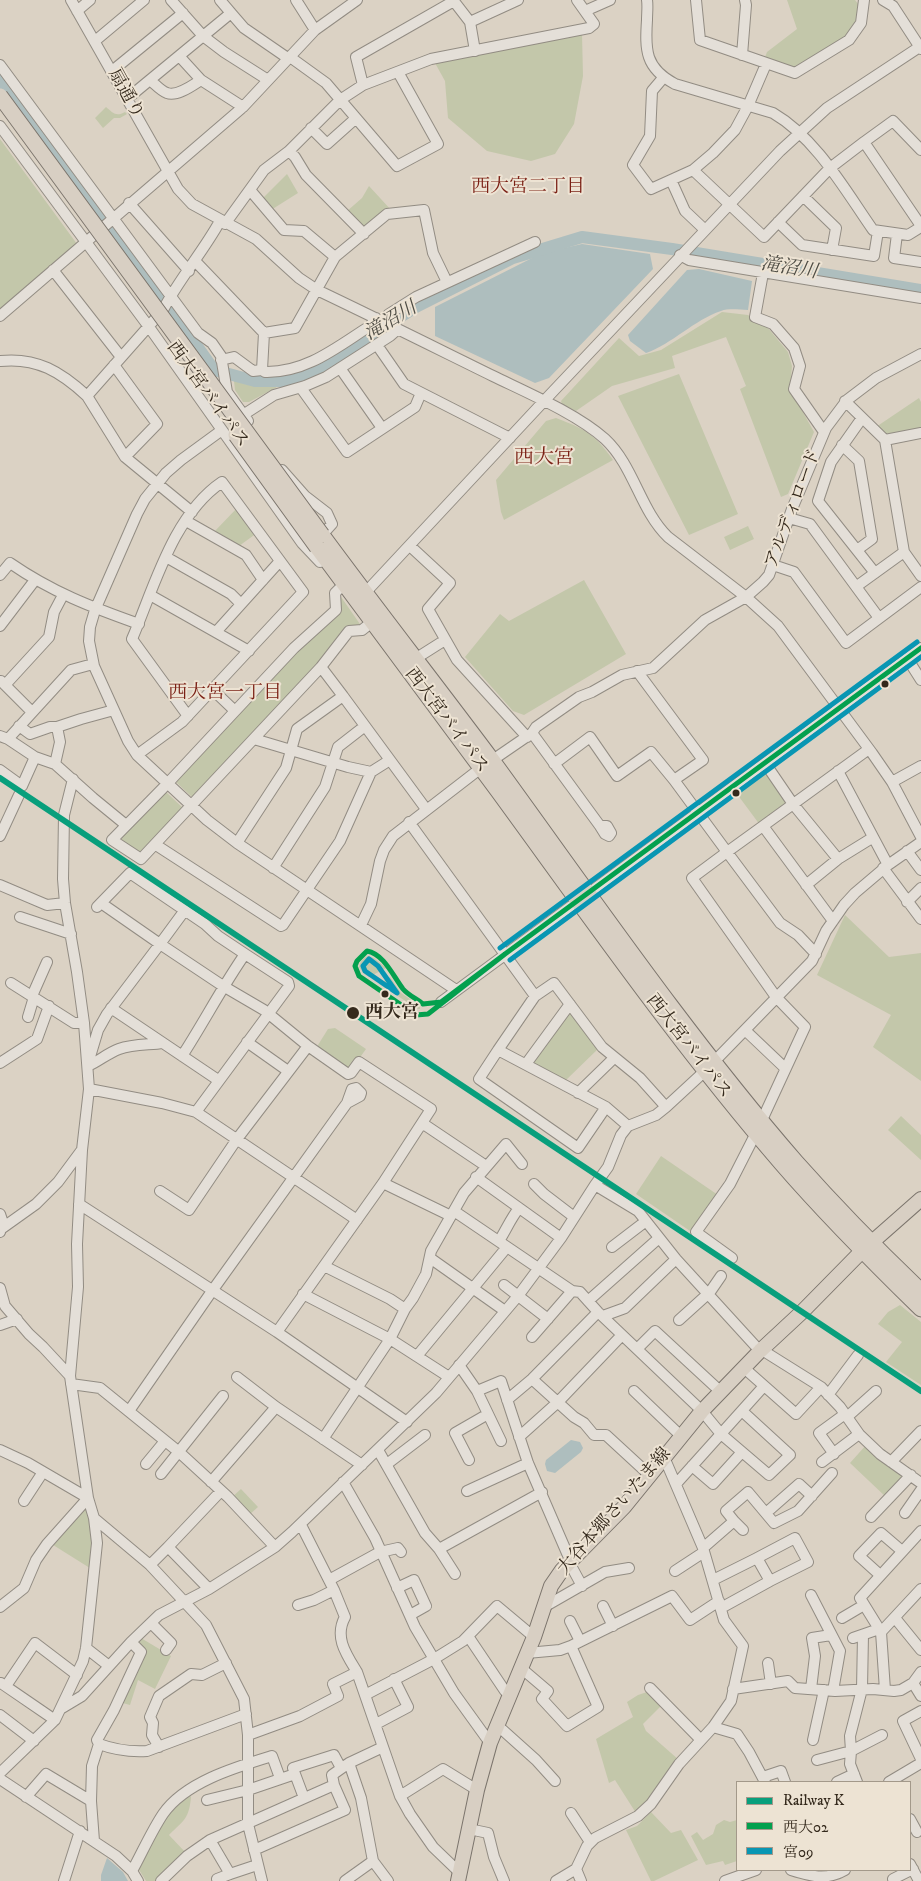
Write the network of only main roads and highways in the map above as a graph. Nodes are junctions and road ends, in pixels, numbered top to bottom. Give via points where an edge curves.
1 (0, 96) edge
2 (0, 111) edge
3 (320, 541) junction
4 (487, 764) junction
5 (921, 1199) edge
6 (867, 1247) junction
7 (921, 1291) edge
8 (921, 1309) edge
9 (458, 1876) edge

1 - 3 highway, 西大宮バイパス, bridge
2 - 3 highway, 西大宮バイパス, bridge
3 - 4 highway, 西大宮バイパス via 415,659
3 - 4 highway, 西大宮バイパス via 340,578 372,622
4 - 6 highway, 西大宮バイパス via 709,1066 759,1127 797,1163
5 - 6 main road, 大谷本郷さいたま線
6 - 7 highway, 西大宮バイパス
6 - 8 highway, 西大宮バイパス
6 - 9 main road, 大谷本郷さいたま線 via 702,1411 624,1507 569,1561 552,1586 490,1743

